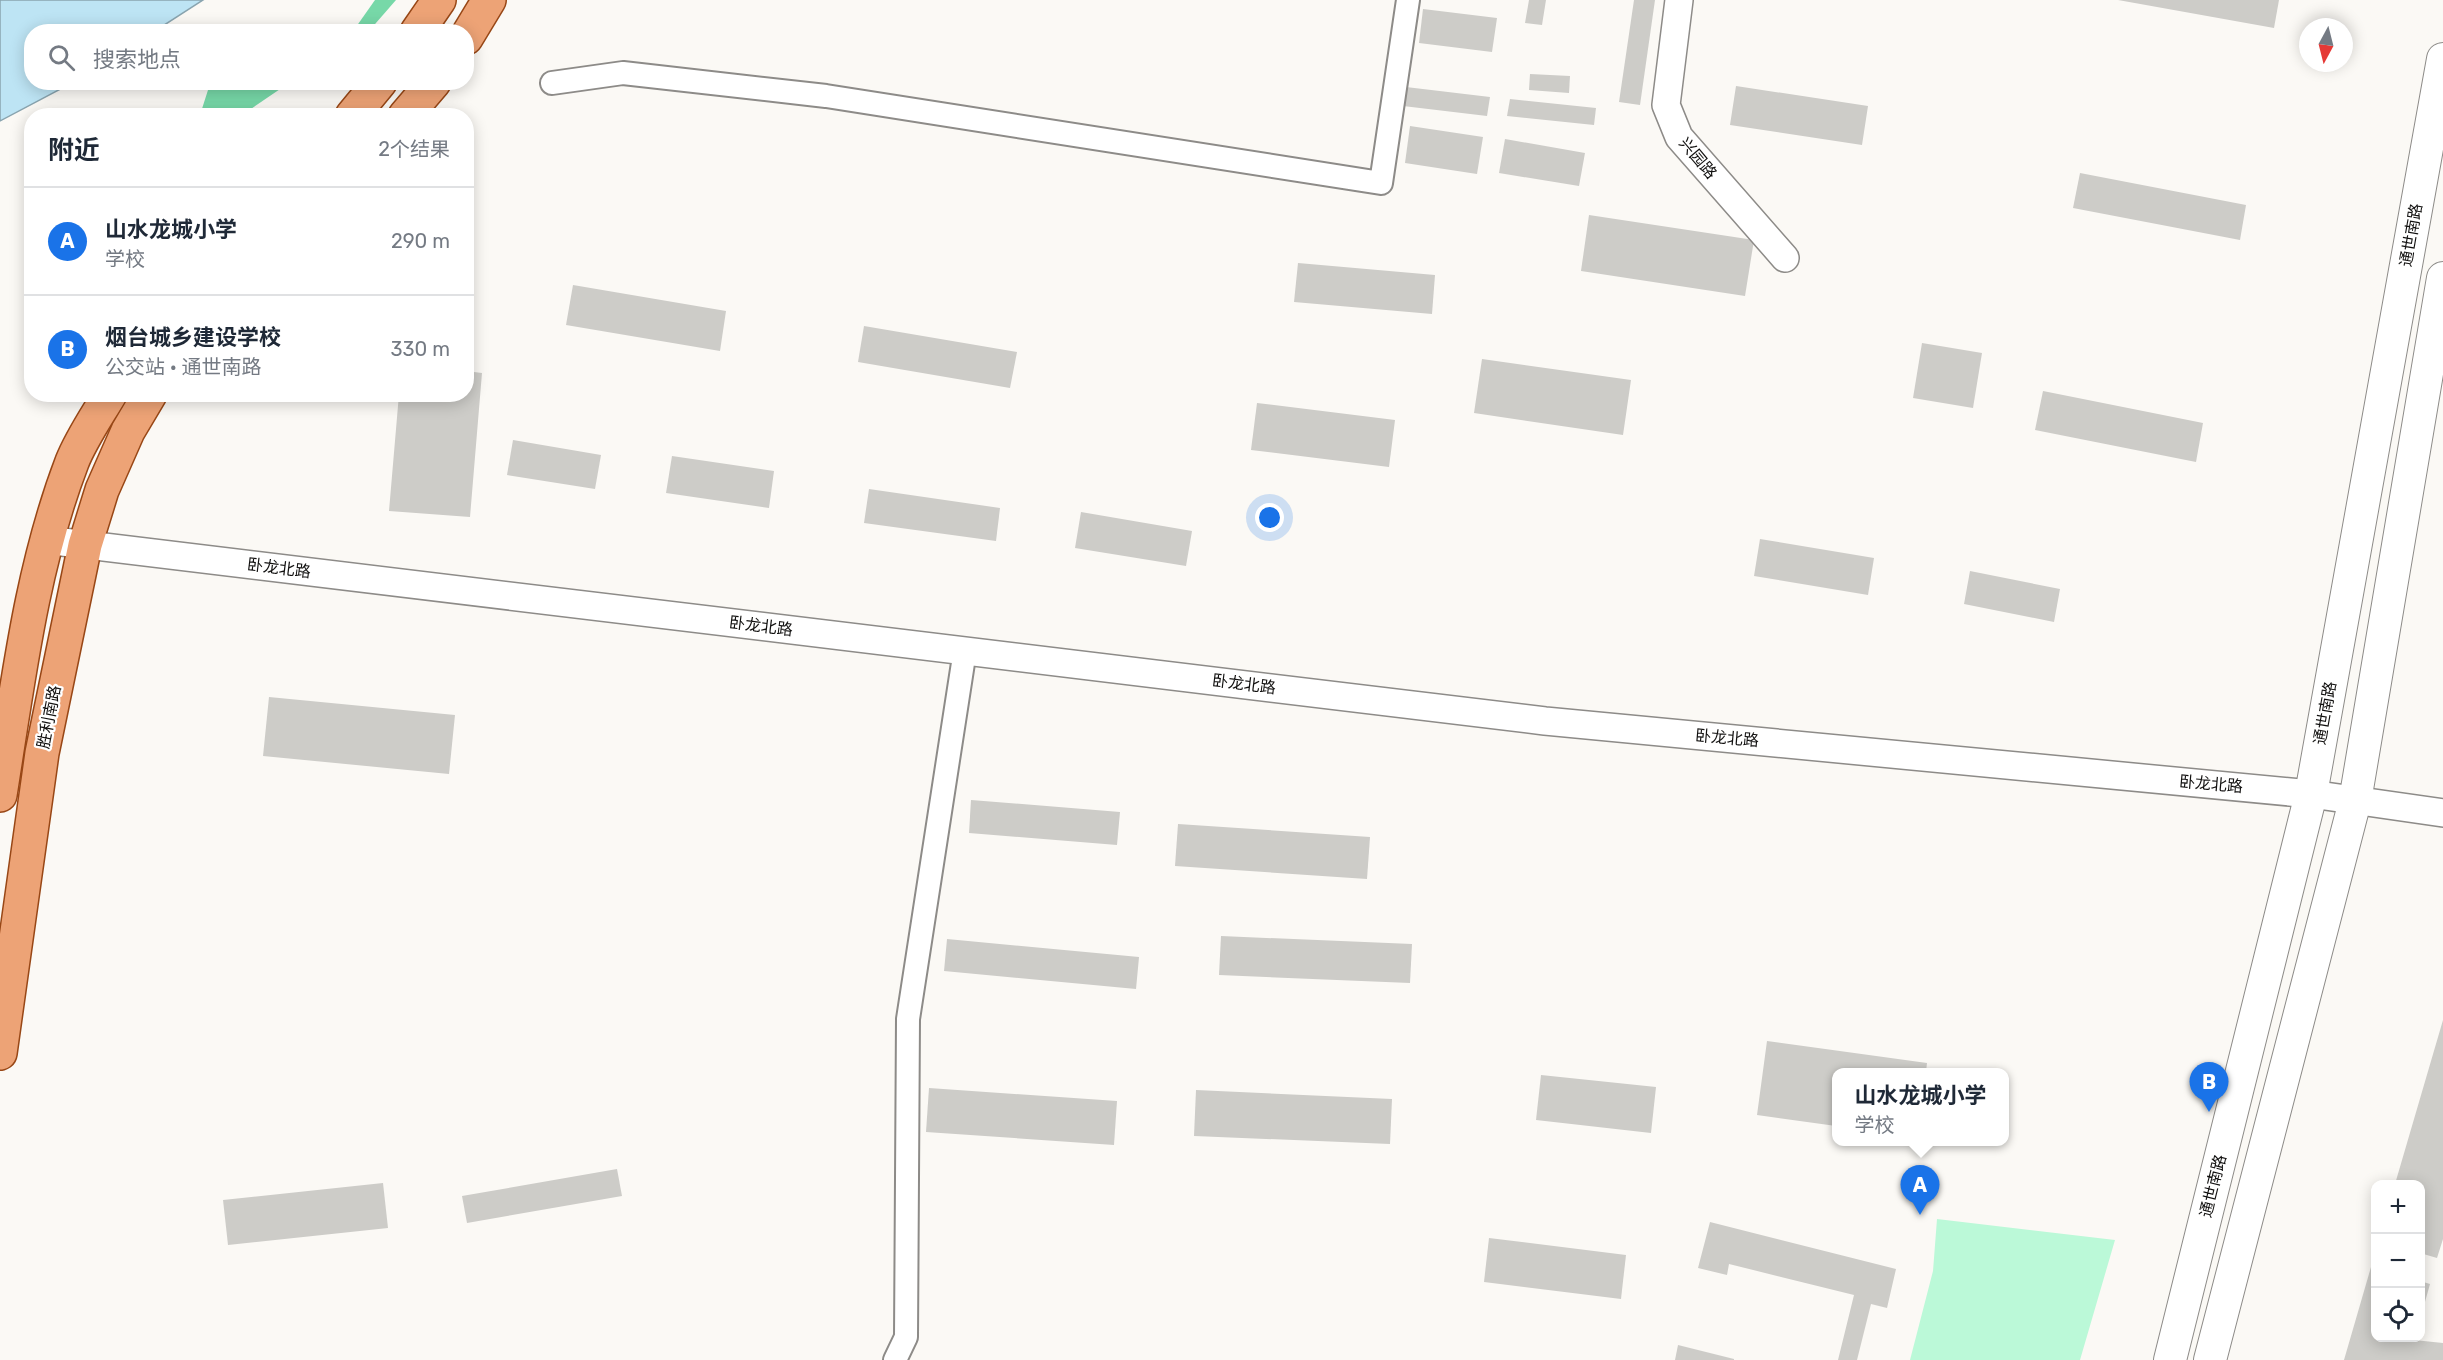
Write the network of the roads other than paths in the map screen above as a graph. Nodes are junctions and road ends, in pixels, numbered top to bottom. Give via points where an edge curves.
1 (439, 0) edge
2 (489, 0) edge
3 (1408, 0) edge
4 (1679, 0) edge
5 (422, 24) edge
6 (474, 25) edge
7 (2443, 59) edge
8 (552, 83) dead end
9 (373, 90) edge
10 (427, 90) edge
11 (359, 108) edge
12 (412, 108) edge
13 (1785, 258) dead end
14 (2443, 278) edge
15 (106, 402) edge
16 (145, 402) edge
17 (46, 540) junction
18 (84, 545) junction
19 (965, 650) junction
20 (2311, 794) junction
21 (0, 795) edge
22 (2355, 801) junction
23 (2443, 813) edge
24 (0, 1053) edge
25 (895, 1360) edge
26 (2170, 1360) edge
27 (2210, 1360) edge

1 - 5 main road
2 - 6 main road
3 - 8 street via 1382,183 826,96 623,73
4 - 13 street, 兴园路 via 1666,105 1679,137
7 - 20 main road, 通世南路
9 - 11 main road
10 - 12 main road
14 - 22 main road
15 - 17 main road via 73,460
16 - 18 main road, 胜利南路 via 102,490
17 - 18 street, 卧龙北路
17 - 21 main road via 28,622
18 - 19 street, 卧龙北路
18 - 24 main road, 胜利南路 via 42,753
19 - 20 street, 卧龙北路 via 1545,721
19 - 25 street via 908,1019 906,1337
20 - 22 street, 卧龙北路
20 - 26 main road, 通世南路
22 - 23 street, 卧龙北路
22 - 27 main road

